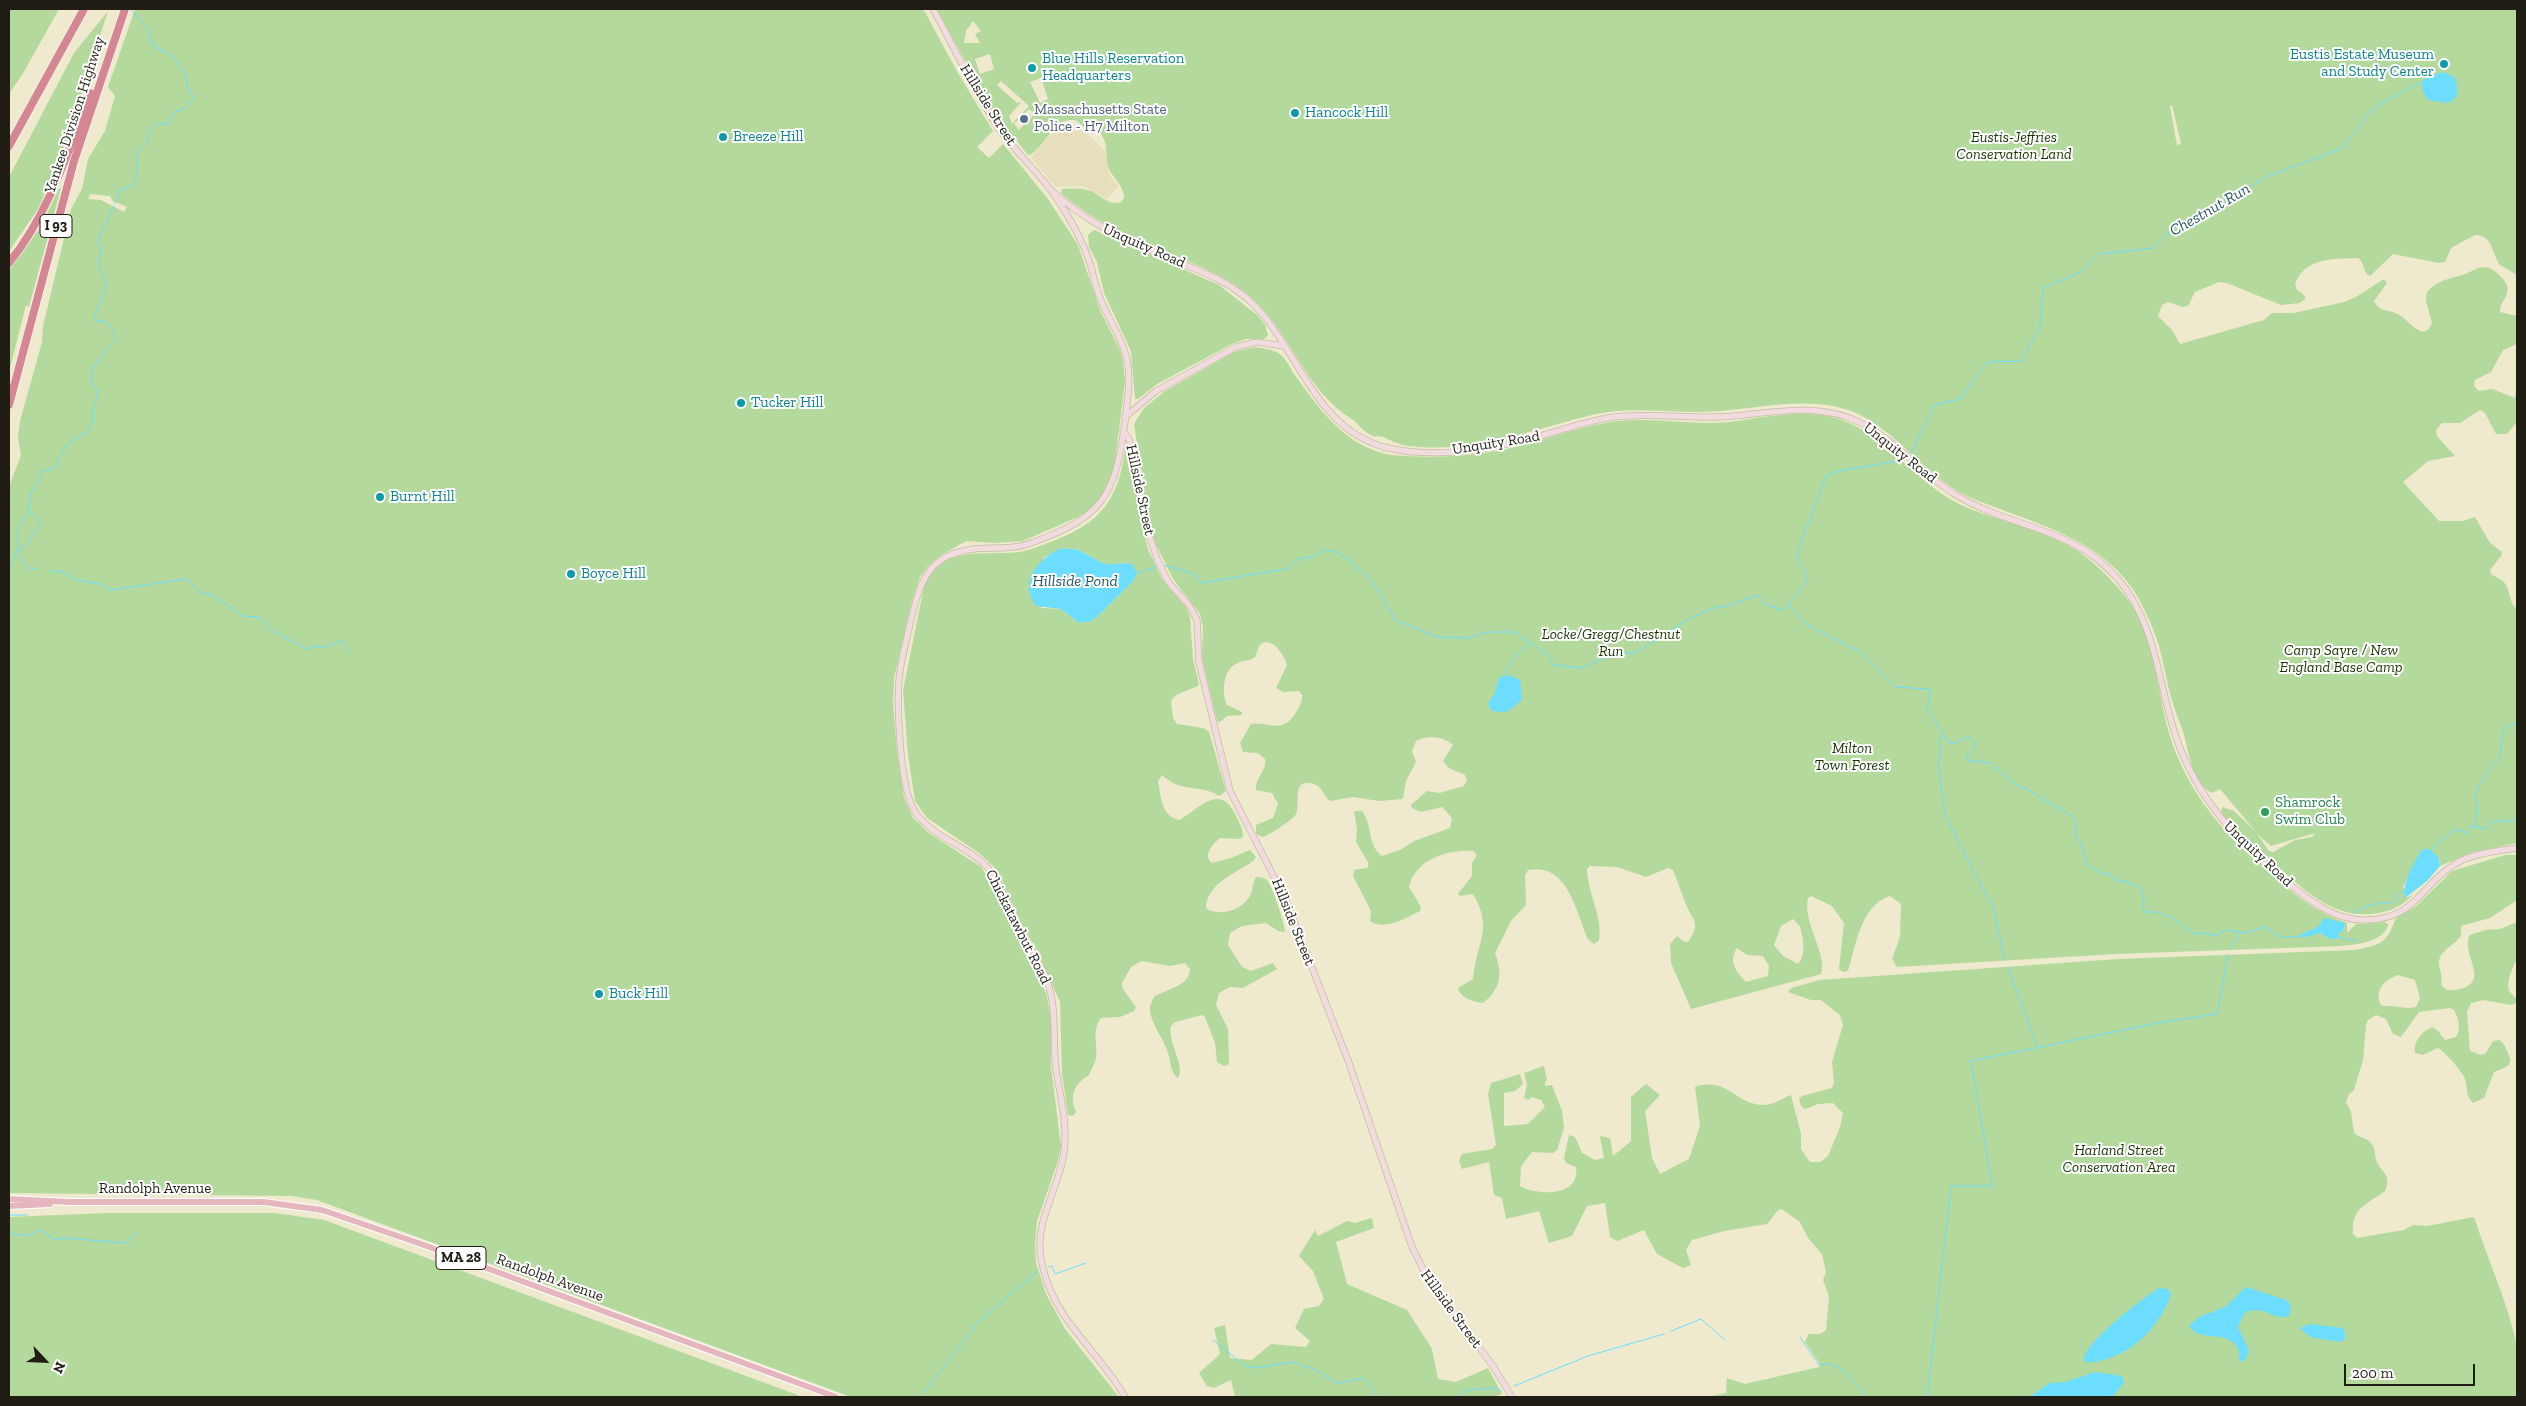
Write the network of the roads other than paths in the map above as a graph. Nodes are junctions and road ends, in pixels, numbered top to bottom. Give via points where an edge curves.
1 (84, 9) edge
2 (124, 9) edge
3 (932, 9) edge
4 (110, 48) junction
5 (10, 142) edge
6 (1052, 192) junction
7 (9, 263) edge
8 (1283, 346) junction
9 (9, 405) edge
10 (1125, 417) junction
11 (1124, 431) junction
12 (2517, 848) edge
13 (9, 1199) edge
14 (70, 1202) junction
15 (9, 1206) edge
16 (836, 1397) edge
17 (1125, 1397) edge
18 (1512, 1397) edge

1 - 5 highway
2 - 4 highway, Yankee Division Highway / I 93
3 - 6 main road, Hillside Street via 999,129
4 - 7 highway via 102,60 51,194
4 - 9 highway, Yankee Division Highway / I 93 via 71,169
6 - 8 main road, Unquity Road via 1108,231 1232,288 1259,311
6 - 10 main road, Hillside Street via 1084,248 1100,297 1126,353 1129,375
8 - 10 main road via 1257,342 1236,347 1156,391
8 - 12 main road, Unquity Road via 1310,388 1341,423 1367,440 1398,450 1446,451 1490,447 1619,417 1708,418 1808,409 1853,419 1880,434 1957,496 2069,541 2114,574 2131,596 2148,630 2176,737 2202,792 2244,845 2316,904 2351,919 2387,917 2410,906 2457,863
10 - 11 main road, Chickatawbut Road
11 - 17 main road, Chickatawbut Road via 1112,484 1102,502 1083,520 1022,546 956,553 940,560 929,570 918,592 899,671 898,694 906,781 914,810 928,826 974,855 992,873 1043,970 1050,990 1065,1141 1062,1164 1041,1224 1041,1260 1061,1312
11 - 18 main road, Hillside Street via 1134,454 1141,510 1154,551 1169,583 1189,605 1197,620 1199,666 1230,791 1283,893 1349,1063 1412,1247 1427,1277
13 - 14 main road, Randolph Avenue / MA 28
14 - 15 main road, Randolph Avenue / MA 28
14 - 16 main road, Randolph Avenue / MA 28 via 264,1202 326,1211

